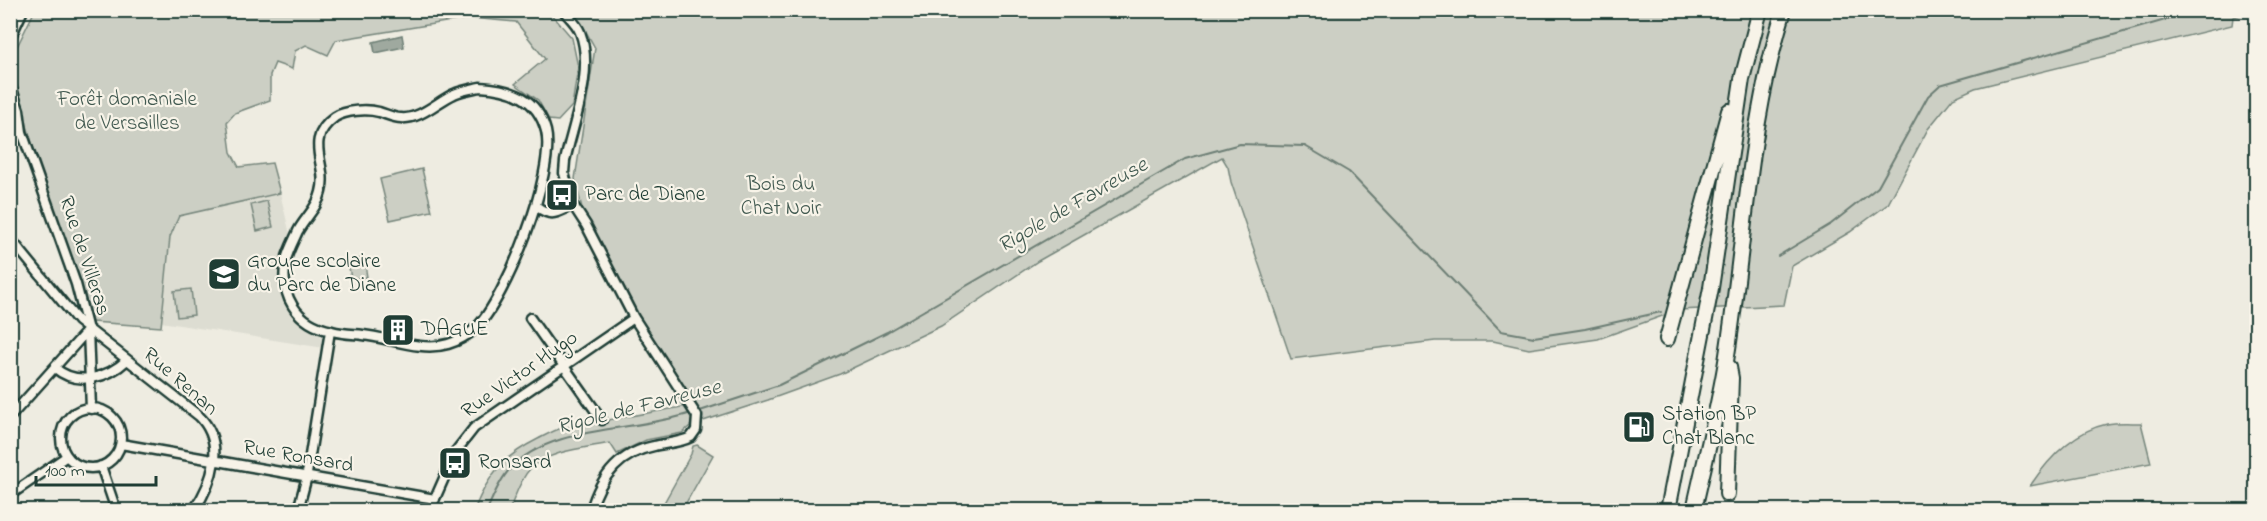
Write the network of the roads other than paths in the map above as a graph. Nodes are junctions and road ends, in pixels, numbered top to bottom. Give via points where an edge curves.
1 (22, 10) edge
2 (563, 10) edge
3 (1760, 10) edge
4 (1784, 10) edge
5 (10, 36) edge
6 (1742, 79) junction
7 (10, 83) edge
8 (10, 132) edge
9 (22, 132) junction
10 (573, 205) junction
11 (536, 206) junction
12 (10, 238) edge
13 (530, 318) dead end
14 (634, 318) junction
15 (81, 319) junction
16 (88, 330) junction
17 (330, 331) junction
18 (1667, 339) dead end
19 (1726, 357) junction
20 (127, 360) junction
21 (564, 365) junction
22 (55, 368) junction
23 (90, 378) junction
24 (91, 409) junction
25 (10, 417) edge
26 (602, 420) dead end
27 (121, 444) junction
28 (67, 456) junction
29 (214, 461) junction
30 (101, 466) junction
31 (307, 477) junction
32 (1727, 494) dead end
33 (10, 495) edge
34 (435, 499) junction
35 (116, 510) edge
36 (194, 510) edge
37 (298, 510) edge
38 (430, 510) edge
39 (591, 510) edge
40 (1668, 510) edge
41 (1694, 510) edge

1 - 5 street
2 - 10 street via 580,32 585,66 565,161 564,173
3 - 6 highway
4 - 19 highway via 1758,124
6 - 18 highway via 1732,97
6 - 40 highway via 1711,288
7 - 9 street, Rue de Villeras
8 - 9 street
9 - 15 street, Rue de Villeras via 76,284
10 - 11 street via 554,214
10 - 14 street
11 - 17 street via 516,263 470,333 446,344 428,346
11 - 17 street via 547,149 546,133 538,113 513,92 468,89 402,119 376,111 347,112 335,117 317,144 321,192 287,258 284,283 286,296 299,314
12 - 15 street
13 - 21 street
14 - 21 street, Rue Victor Hugo
14 - 39 street via 696,416 693,434 685,440 650,447 624,458 600,485
15 - 16 street, Rue de Villeras
16 - 20 street, Rue Renan
16 - 22 street, Rue de Villeras
16 - 23 street
17 - 31 street
19 - 32 highway via 1731,378
19 - 41 highway
20 - 23 street via 105,375
20 - 29 street, Rue Renan via 202,420 213,437
21 - 26 street
21 - 34 street, Rue Victor Hugo via 467,435
22 - 23 street via 68,375
22 - 25 street, Rue de Villeras
23 - 24 street
24 - 27 street via 112,417 120,429
24 - 28 street via 75,413 66,423 62,444
27 - 29 street, Rue Ronsard
27 - 30 street via 114,458
28 - 30 street via 80,466
28 - 33 street
29 - 31 street, Rue Ronsard
29 - 36 street, Rue Renan via 207,487
30 - 35 street
31 - 34 street, Rue Ronsard
31 - 37 street
34 - 38 street, Rue Victor Hugo

